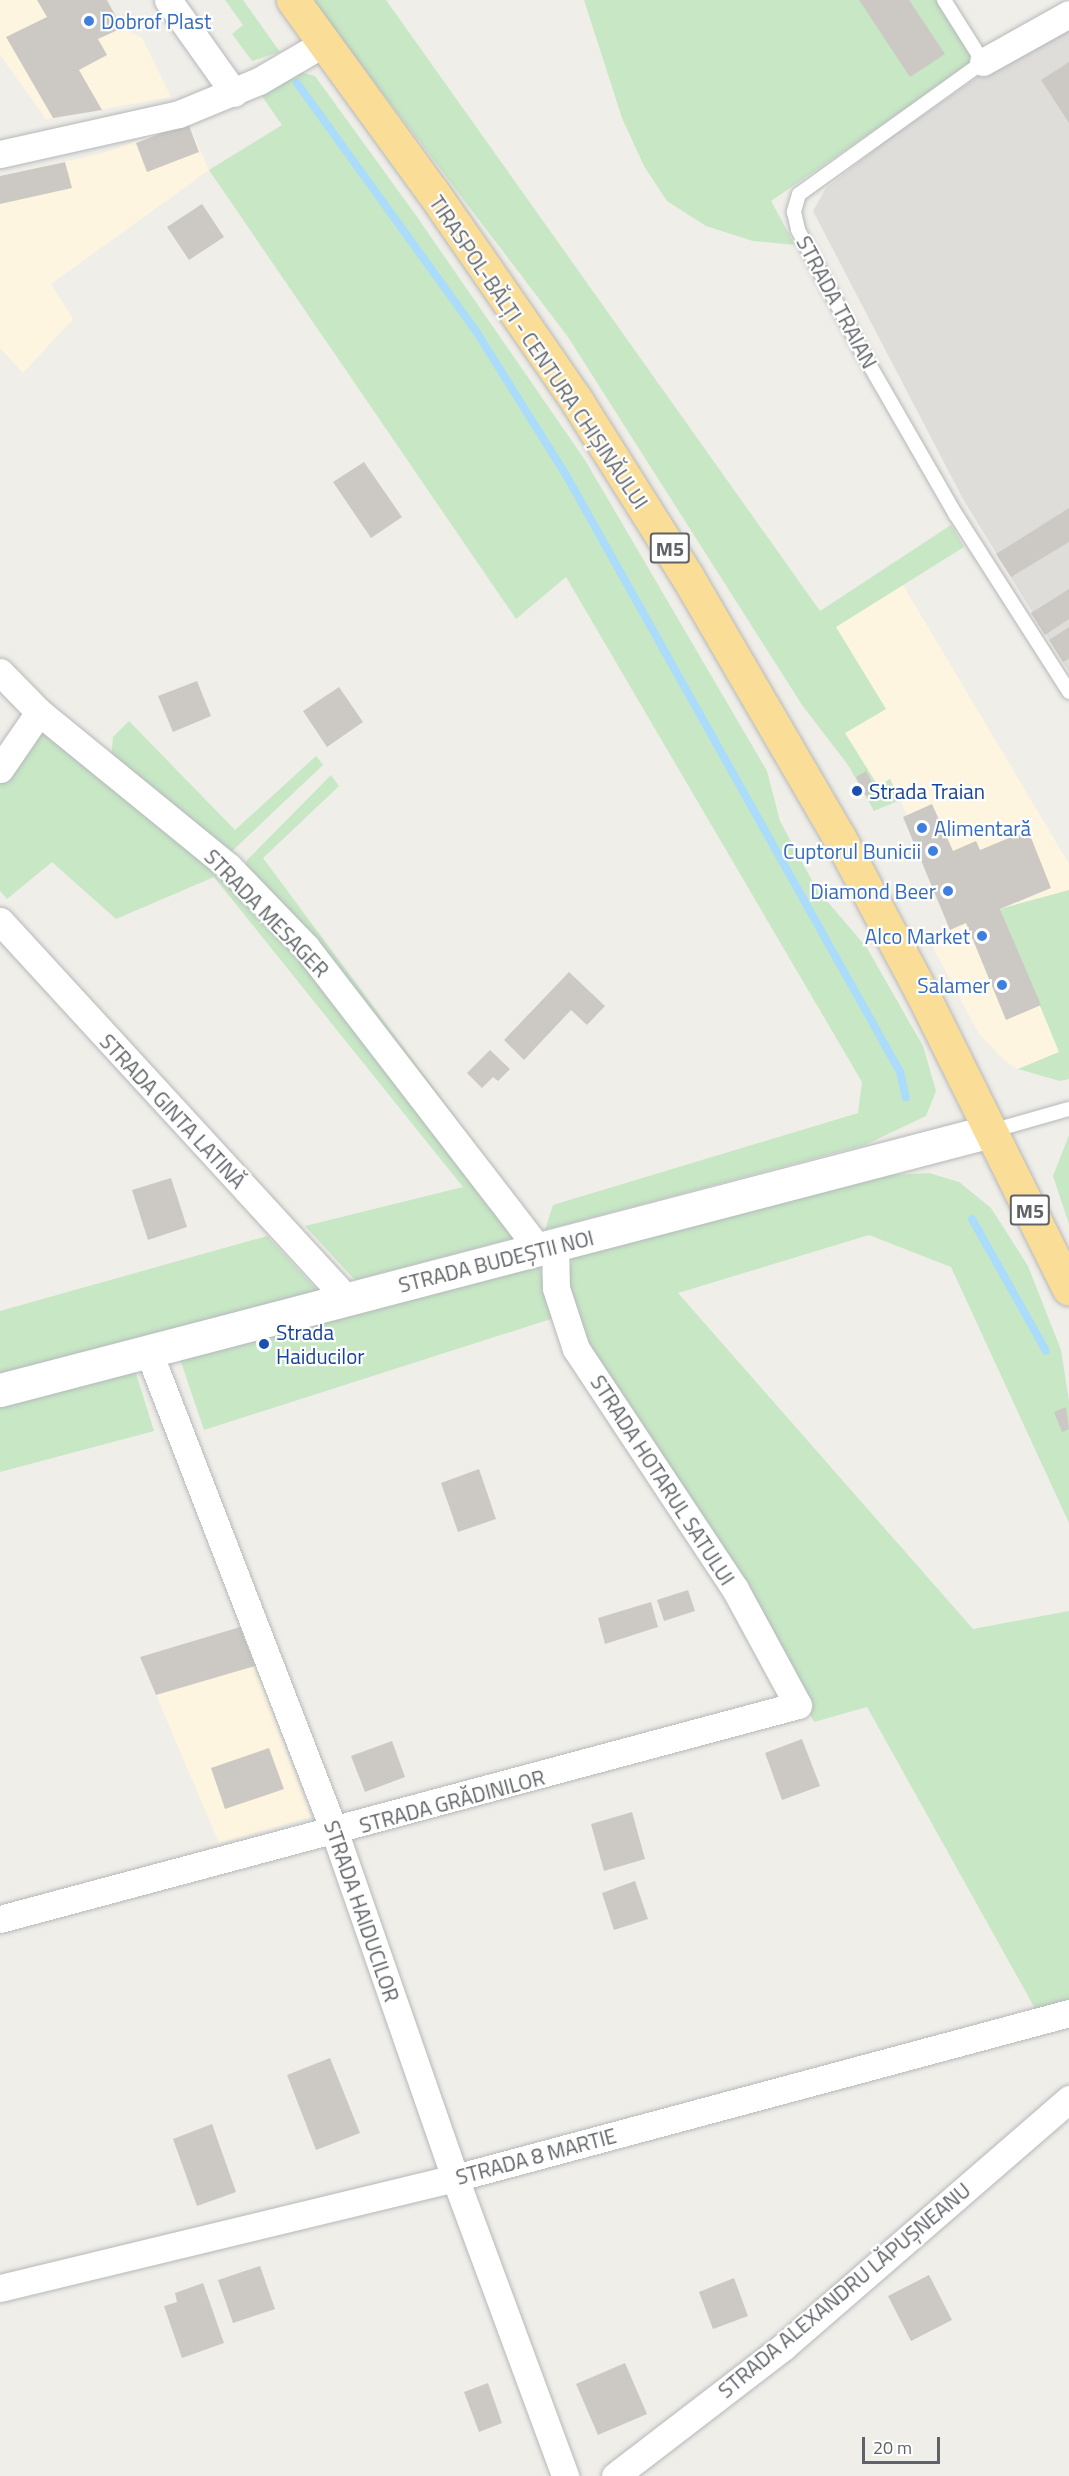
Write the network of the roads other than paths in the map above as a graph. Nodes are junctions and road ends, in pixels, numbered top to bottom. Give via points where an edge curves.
1 (168, 0) edge
2 (292, 0) edge
3 (944, 0) edge
4 (1069, 14) edge
5 (324, 44) junction
6 (983, 62) junction
7 (234, 93) junction
8 (0, 154) edge
9 (0, 672) edge
10 (1069, 692) edge
11 (39, 712) junction
12 (0, 769) edge
13 (0, 921) edge
14 (1069, 1109) edge
15 (991, 1131) junction
16 (547, 1248) junction
17 (1069, 1289) edge
18 (347, 1299) junction
19 (148, 1350) junction
20 (0, 1390) edge
21 (798, 1705) joint
22 (335, 1833) junction
23 (0, 1919) edge
24 (1069, 2013) edge
25 (1069, 2099) edge
26 (455, 2178) junction
27 (0, 2288) edge
28 (565, 2476) edge
29 (615, 2476) edge

1 - 7 street
2 - 5 highway, TIRASPOL-BĂLŢI - CENTURA CHIȘINĂULUI / M5
3 - 6 lane
4 - 6 street, STRADA TRAIAN
5 - 7 street
5 - 15 highway, TIRASPOL-BĂLŢI - CENTURA CHIȘINĂULUI / M5 via 432,191 578,403 687,576 839,837
6 - 10 lane, STRADA TRAIAN via 799,194 795,212 798,230 861,350 956,515
7 - 8 street via 127,127
9 - 11 street, STRADA MESAGER
11 - 12 street
11 - 16 street, STRADA MESAGER via 229,867 306,947
13 - 18 street, STRADA GINTA LATINĂ
14 - 15 lane
15 - 16 street, STRADA BUDEȘTII NOI
15 - 17 highway, TIRASPOL-BĂLŢI - CENTURA CHIȘINĂULUI / M5
16 - 18 street, STRADA BUDEȘTII NOI
16 - 21 street, STRADA HOTARUL SATULUI via 576,1349 735,1589
18 - 19 street, STRADA BUDEȘTII NOI
19 - 20 street, STRADA BUDEȘTII NOI
19 - 22 street, STRADA HAIDUCILOR
21 - 22 street, STRADA GRĂDINILOR
22 - 23 street, STRADA GRĂDINILOR
22 - 26 street, STRADA HAIDUCILOR
24 - 26 street, STRADA 8 MARTIE
25 - 29 street, STRADA ALEXANDRU LĂPUȘNEANU via 783,2347
26 - 27 street, STRADA 8 MARTIE
26 - 28 street, STRADA HAIDUCILOR

